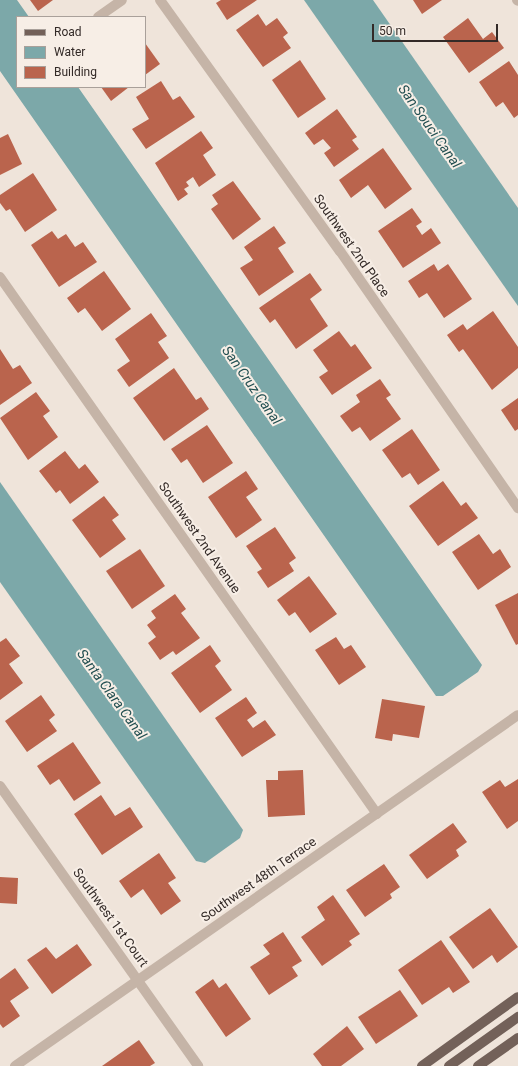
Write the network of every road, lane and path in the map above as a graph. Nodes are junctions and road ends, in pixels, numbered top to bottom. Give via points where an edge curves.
1 (122, 0) edge
2 (160, 0) edge
3 (99, 16) edge
4 (0, 277) edge
5 (518, 508) edge
6 (518, 715) edge
7 (2, 792) edge
8 (377, 814) junction
9 (138, 980) junction
10 (518, 997) edge
11 (518, 1016) edge
12 (518, 1038) edge
13 (15, 1066) edge
14 (198, 1066) edge
15 (422, 1066) edge
16 (449, 1066) edge
17 (478, 1066) edge

1 - 3 street
2 - 5 street, Southwest 2nd Place via 340,251
4 - 8 street, Southwest 2nd Avenue
6 - 8 street, Southwest 48th Terrace
7 - 9 street, Southwest 1st Court
8 - 9 street, Southwest 48th Terrace
9 - 13 street, Southwest 48th Terrace
9 - 14 street, Southwest 1st Court
10 - 15 main road
11 - 16 main road
12 - 17 main road

